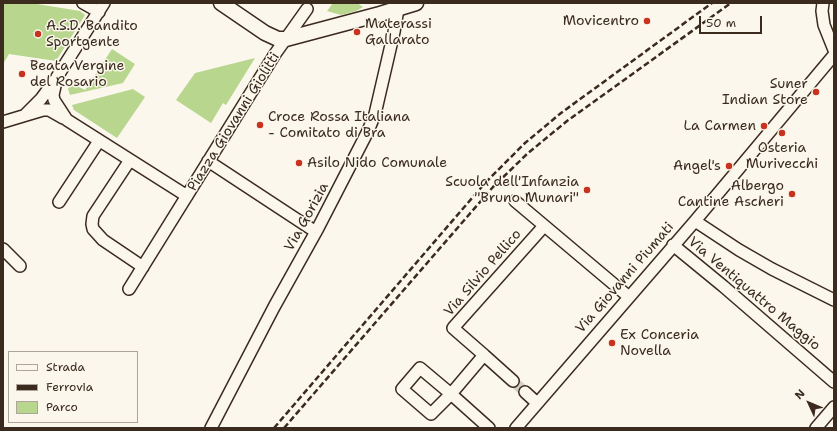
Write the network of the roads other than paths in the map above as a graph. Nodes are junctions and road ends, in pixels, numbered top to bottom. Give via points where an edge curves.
1 (84, 3) edge
2 (221, 3) edge
3 (416, 3) edge
4 (823, 3) edge
5 (309, 6) edge
6 (101, 7) edge
7 (398, 9) junction
8 (308, 33) junction
9 (286, 39) junction
10 (834, 50) edge
11 (834, 56) edge
12 (57, 77) junction
13 (24, 115) junction
14 (67, 120) junction
15 (3, 122) edge
16 (99, 141) junction
17 (130, 160) junction
18 (208, 161) junction
19 (187, 196) junction
20 (515, 201) dead end
21 (58, 202) dead end
22 (695, 221) junction
23 (544, 226) junction
24 (316, 232) junction
25 (673, 245) junction
26 (3, 249) edge
27 (20, 266) dead end
28 (143, 268) junction
29 (129, 289) dead end
30 (629, 297) junction
31 (834, 300) edge
32 (484, 355) junction
33 (513, 381) tunnel mouth
34 (834, 382) edge
35 (525, 392) tunnel mouth
36 (537, 403) junction
37 (834, 407) edge
38 (211, 428) edge
39 (489, 428) edge
40 (516, 428) edge
41 (816, 428) edge

1 - 6 street
2 - 9 main road, Piazza Giovanni Giolitti via 264,33 278,39
3 - 7 main road
4 - 10 street via 824,25
5 - 8 street via 305,20
5 - 9 street
6 - 12 street, Piazza Giovanni Giolitti
7 - 8 main road
7 - 24 street, Via Gorizia via 375,114 362,145
8 - 9 main road
9 - 18 street, Piazza Giovanni Giolitti
11 - 22 street, Via Giovanni Piumati
12 - 13 street via 41,99
12 - 14 street, Piazza Giovanni Giolitti via 54,100
13 - 14 street via 49,110
13 - 15 street
14 - 16 street, Piazza Giovanni Giolitti
16 - 17 street, Piazza Giovanni Giolitti
16 - 21 street
17 - 19 street, Piazza Giovanni Giolitti
17 - 28 street via 93,216 92,224 93,230 102,240
18 - 19 street, Piazza Giovanni Giolitti
18 - 24 street
19 - 28 street
20 - 23 street, Via Silvio Pellico
22 - 25 street, Via Giovanni Piumati
22 - 31 street via 772,269
23 - 30 street, Via Silvio Pellico
23 - 32 street, Via Silvio Pellico via 453,328
24 - 38 street, Via Gorizia
25 - 30 street, Via Giovanni Piumati
25 - 34 street, Via Ventiquattro Maggio
26 - 27 street
28 - 29 street
30 - 36 street, Via Giovanni Piumati
32 - 33 street, Via Silvio Pellico
32 - 39 street via 450,394
35 - 36 street
36 - 40 street, Via Giovanni Piumati
37 - 41 street

